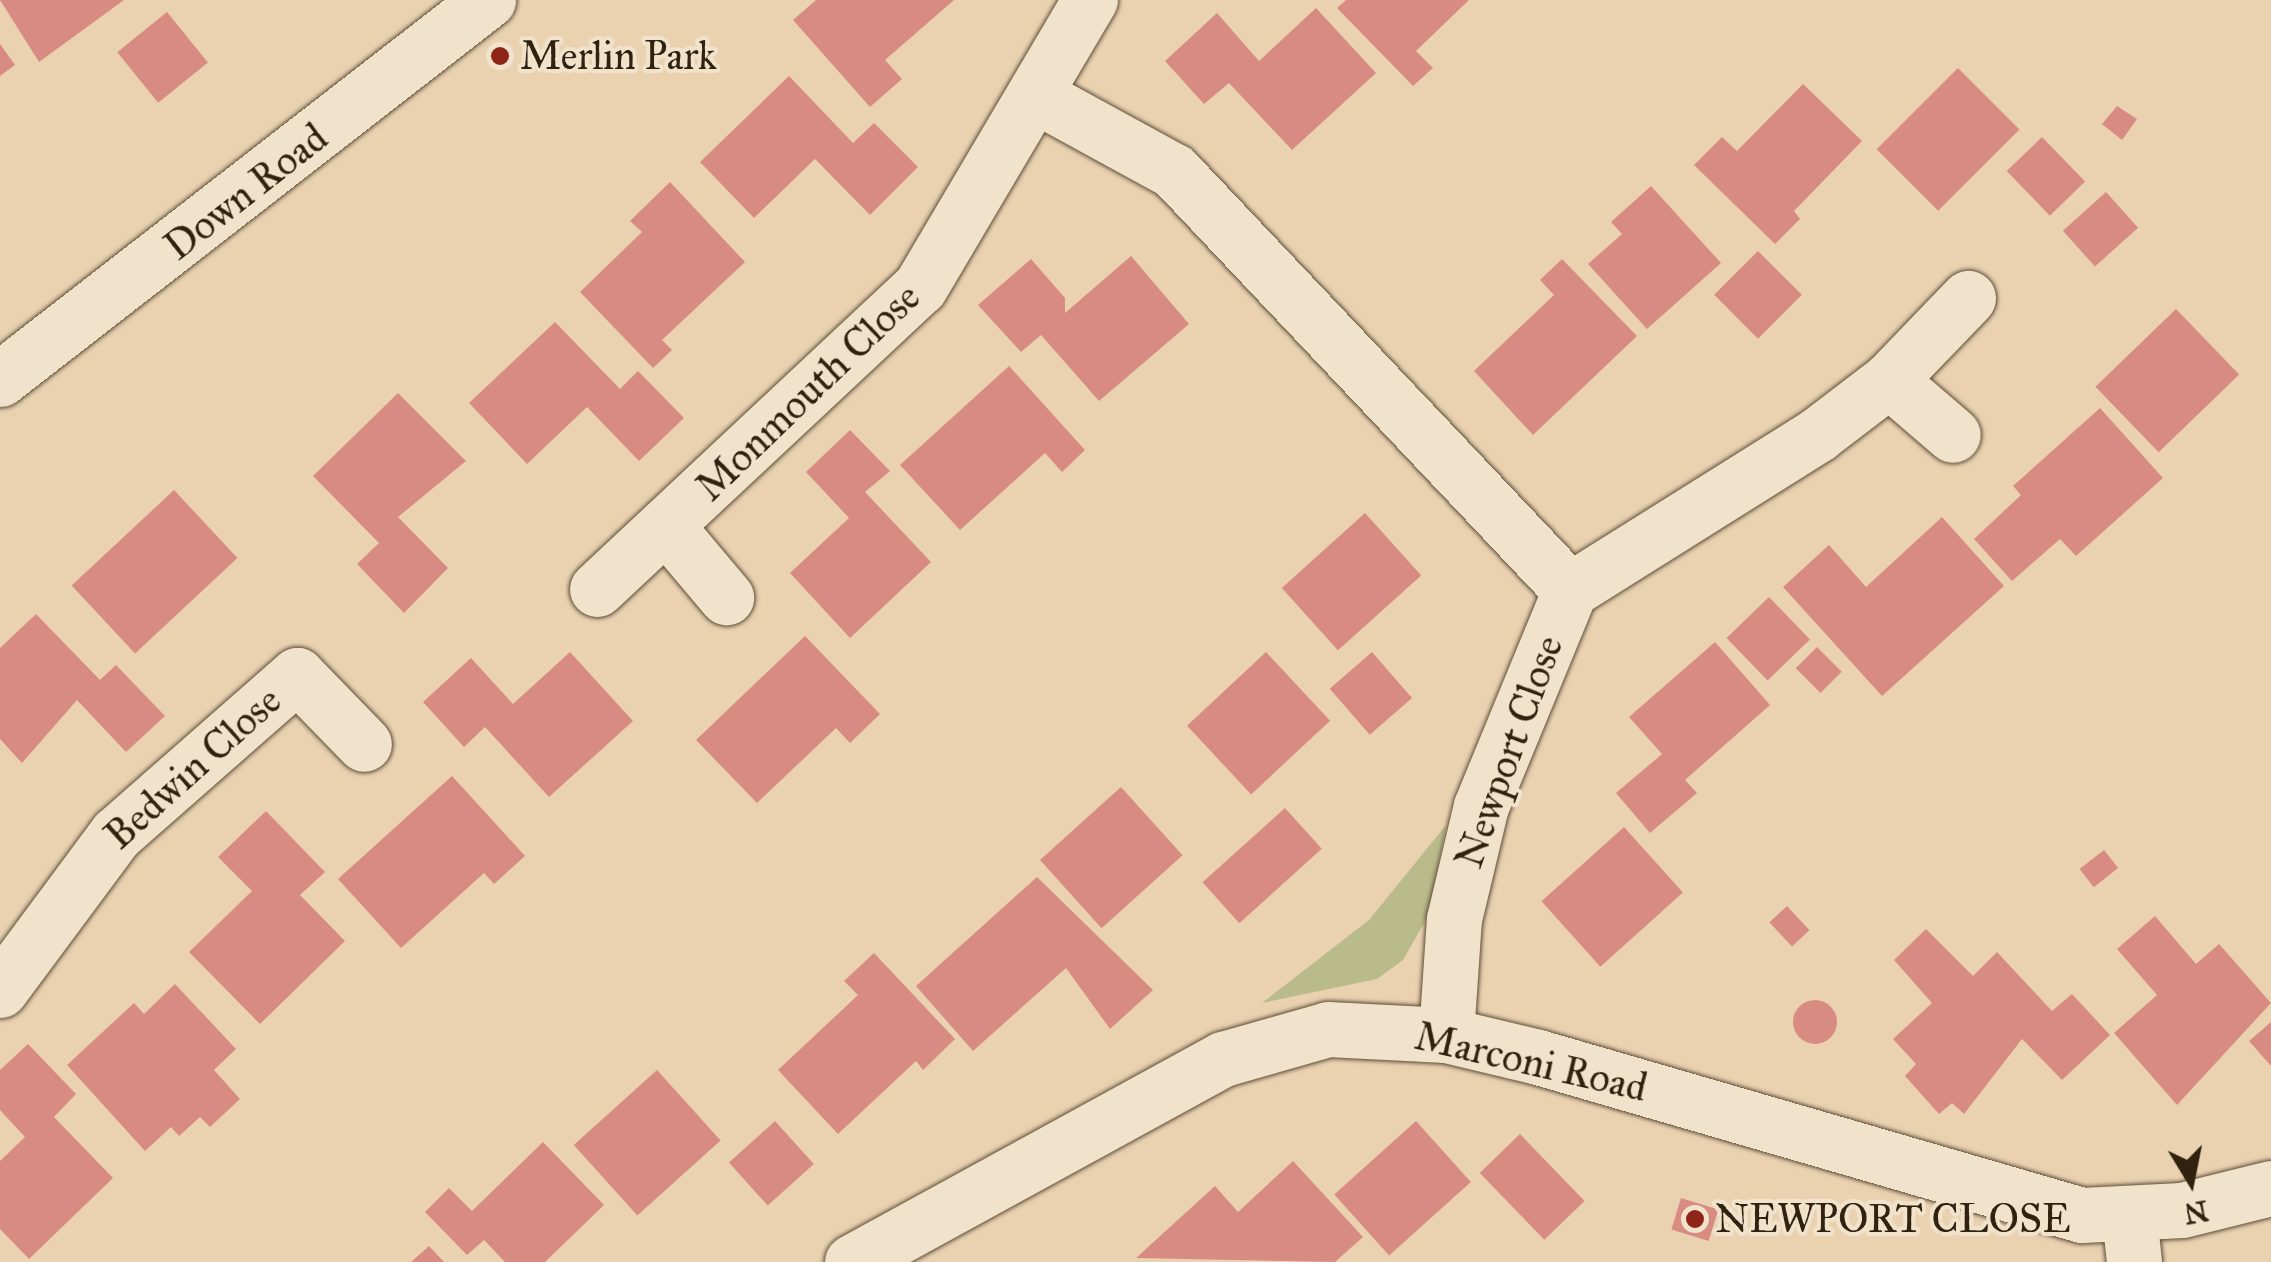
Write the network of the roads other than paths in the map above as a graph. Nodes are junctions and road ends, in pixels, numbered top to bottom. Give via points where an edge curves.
1 (488, 0) edge
2 (1090, 0) edge
3 (1035, 96) junction
4 (1968, 298) dead end
5 (0, 379) edge
6 (1889, 380) junction
7 (1953, 435) dead end
8 (666, 528) junction
9 (597, 588) dead end
10 (1570, 590) junction
11 (726, 597) dead end
12 (364, 744) dead end
13 (0, 990) edge
14 (1446, 1035) junction
15 (2271, 1188) edge
16 (2132, 1239) edge
17 (852, 1262) edge

1 - 5 street, Down Road
2 - 3 street, Monmouth Close
3 - 8 street, Monmouth Close via 920,287
3 - 10 street, Newport Close via 1174,171
4 - 6 street, Newport Close
6 - 7 street
6 - 10 street, Newport Close via 1733,494
8 - 9 street, Monmouth Close
8 - 11 street, Monmouth Close
10 - 14 street, Newport Close via 1481,806 1454,918
12 - 13 street, Bedwin Close via 297,675 116,834
14 - 16 street, Marconi Road via 2082,1215
14 - 17 street, Marconi Road via 1362,1028 1284,1035
15 - 16 street, Marconi Road

